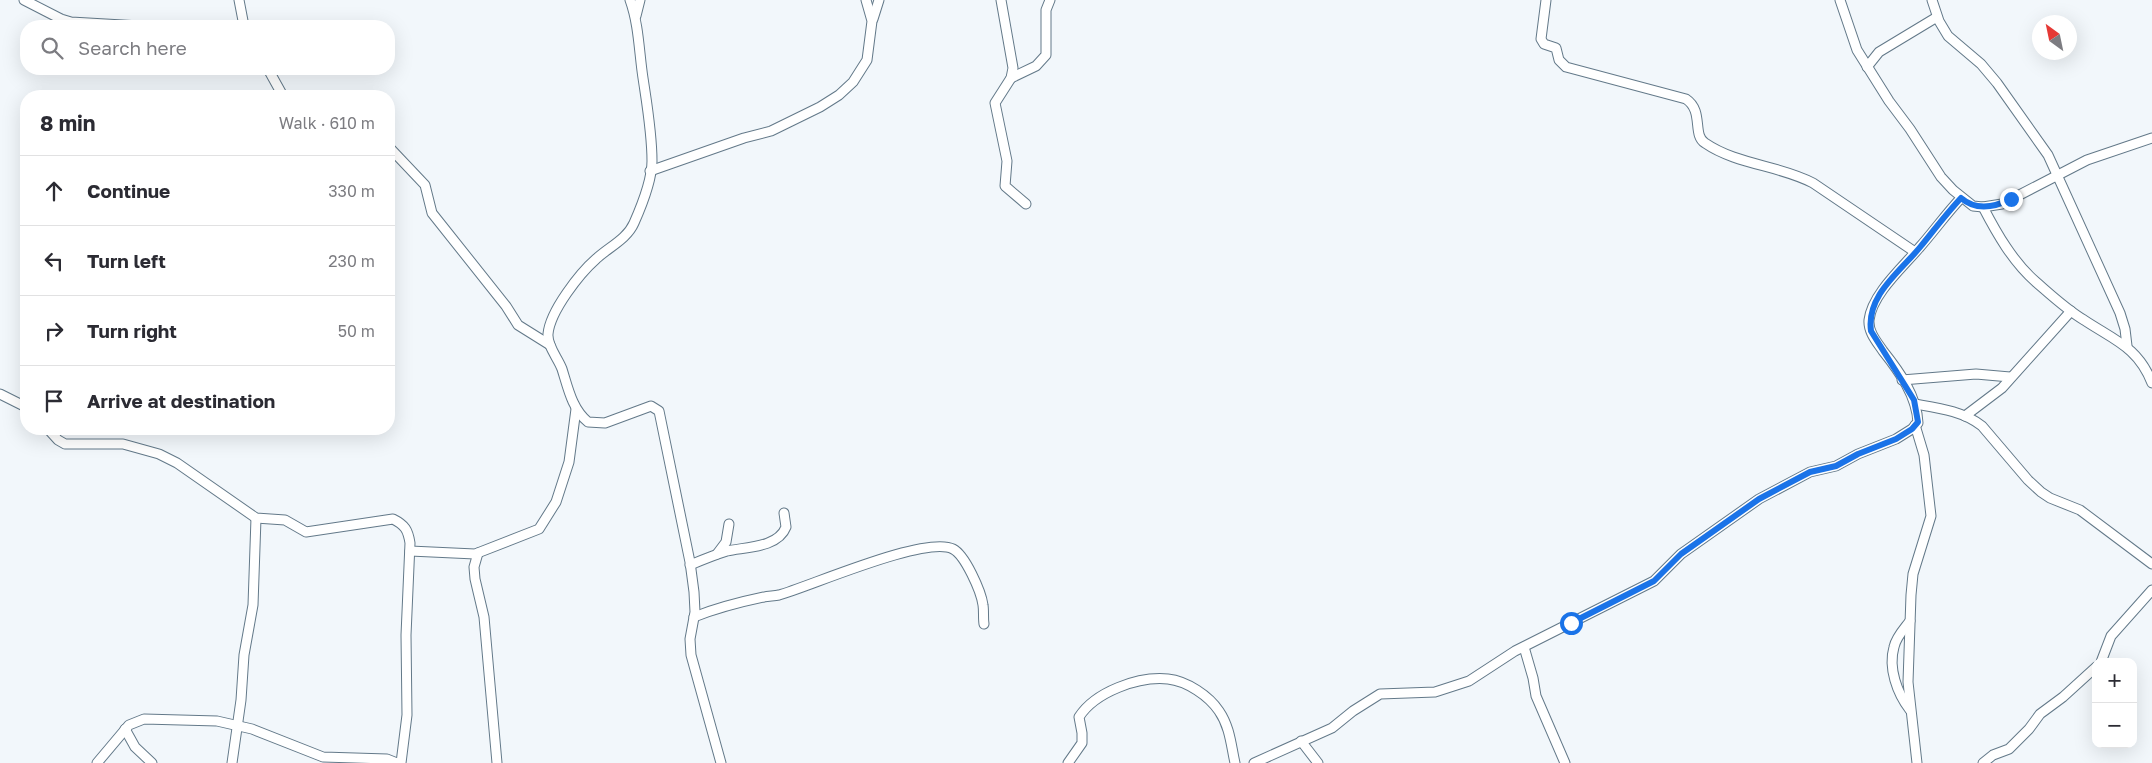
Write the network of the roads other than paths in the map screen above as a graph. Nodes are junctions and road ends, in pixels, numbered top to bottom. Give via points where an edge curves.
1 (24, 0) edge
2 (239, 0) edge
3 (630, 0) edge
4 (640, 0) edge
5 (866, 0) edge
6 (880, 0) edge
7 (1002, 0) edge
8 (1050, 0) edge
9 (1546, 0) edge
10 (1840, 0) edge
11 (1932, 0) edge
12 (636, 16) junction
13 (1937, 17) junction
14 (64, 20) edge
15 (243, 20) edge
16 (872, 21) junction
17 (1867, 67) junction
18 (271, 75) edge
19 (1012, 78) junction
20 (280, 90) edge
21 (2152, 138) edge
22 (395, 153) edge
23 (650, 171) junction
24 (2056, 175) junction
25 (1961, 198) junction
26 (1026, 204) dead end
27 (1983, 207) junction
28 (1915, 252) junction
29 (2071, 311) junction
30 (550, 345) junction
31 (2127, 346) junction
32 (2010, 377) junction
33 (1902, 380) junction
34 (2152, 383) edge
35 (0, 394) edge
36 (20, 404) edge
37 (1915, 404) junction
38 (576, 409) junction
39 (1965, 416) junction
40 (1915, 425) junction
41 (53, 435) edge
42 (784, 513) dead end
43 (256, 518) junction
44 (729, 524) dead end
45 (410, 551) junction
46 (478, 553) junction
47 (717, 554) junction
48 (690, 564) junction
49 (2152, 564) edge
50 (2152, 590) edge
51 (694, 617) junction
52 (1910, 621) junction
53 (984, 624) dead end
54 (1524, 647) junction
55 (2103, 658) edge
56 (2092, 671) edge
57 (1910, 710) junction
58 (237, 725) junction
59 (125, 729) junction
60 (1301, 740) junction
61 (97, 763) edge
62 (152, 763) edge
63 (232, 763) edge
64 (399, 763) edge
65 (497, 763) edge
66 (721, 763) edge
67 (1068, 763) edge
68 (1234, 763) edge
69 (1254, 763) edge
70 (1318, 763) edge
71 (1565, 763) edge
72 (1917, 763) edge
73 (1983, 763) edge

1 - 14 street
2 - 15 street
3 - 12 street
4 - 12 street
5 - 16 street
6 - 16 street
7 - 19 street via 1013,55
8 - 19 street via 1046,10 1046,55 1036,66
9 - 28 street via 1541,40 1556,48 1559,60 1566,67 1686,100 1694,107 1700,140 1704,143 1742,160 1803,177
10 - 17 street via 1854,42
11 - 13 street
12 - 23 street via 647,104
13 - 17 street via 1879,52
13 - 24 street via 1948,36 1981,64 1997,83 2048,155
16 - 23 street via 867,60 853,82 839,95 771,132 744,138
17 - 25 street via 1941,177
18 - 20 street
19 - 26 street via 995,103 1007,162 1005,186
21 - 24 street
22 - 30 street via 425,185 432,213 518,325
23 - 30 street via 634,225 577,278 551,323
24 - 27 street via 2002,204
24 - 31 street via 2120,313
25 - 27 street via 1973,206
25 - 28 street
27 - 29 street via 1998,234 2034,281
28 - 33 street via 1888,281 1869,320 1871,331
29 - 31 street
29 - 32 street
30 - 38 street
31 - 34 street via 2143,364
32 - 33 street via 1976,374
32 - 39 street via 1998,391
33 - 37 street
35 - 36 street
37 - 39 street
37 - 40 street via 1918,415
38 - 46 street via 569,462 548,517 539,529 528,535
38 - 48 street via 588,422 598,424 646,407 658,410
39 - 49 street via 1982,426 2041,492 2080,510
40 - 52 street via 1924,455 1931,516 1913,574
40 - 54 street via 1896,439 1836,466 1810,472 1776,489 1681,554 1654,581
41 - 43 street via 65,444 123,444 159,454
42 - 47 street via 786,527 780,535 756,546
43 - 45 street via 285,520 306,532 393,519 408,530
43 - 58 street via 253,605
44 - 47 street via 726,542
45 - 46 street via 456,555
45 - 64 street via 407,715
46 - 65 street via 475,579 484,617
47 - 48 street
48 - 51 street
50 - 55 street via 2111,636
51 - 53 street via 717,608 777,596 896,555 947,546 962,556 977,587 983,605
51 - 66 street via 691,655
52 - 57 street
52 - 57 street via 1898,636 1892,664 1896,684
54 - 60 street via 1457,686 1423,694 1380,694 1332,728
54 - 71 street via 1536,696
56 - 73 street via 2040,714 2009,749
57 - 72 street
58 - 59 street via 201,719 144,719 134,721
58 - 63 street
58 - 64 street via 323,757 387,759
59 - 61 street
59 - 62 street via 135,747
60 - 69 street
60 - 70 street
67 - 68 street via 1082,743 1079,717 1098,697 1142,681 1167,679 1192,687 1219,710 1226,724

